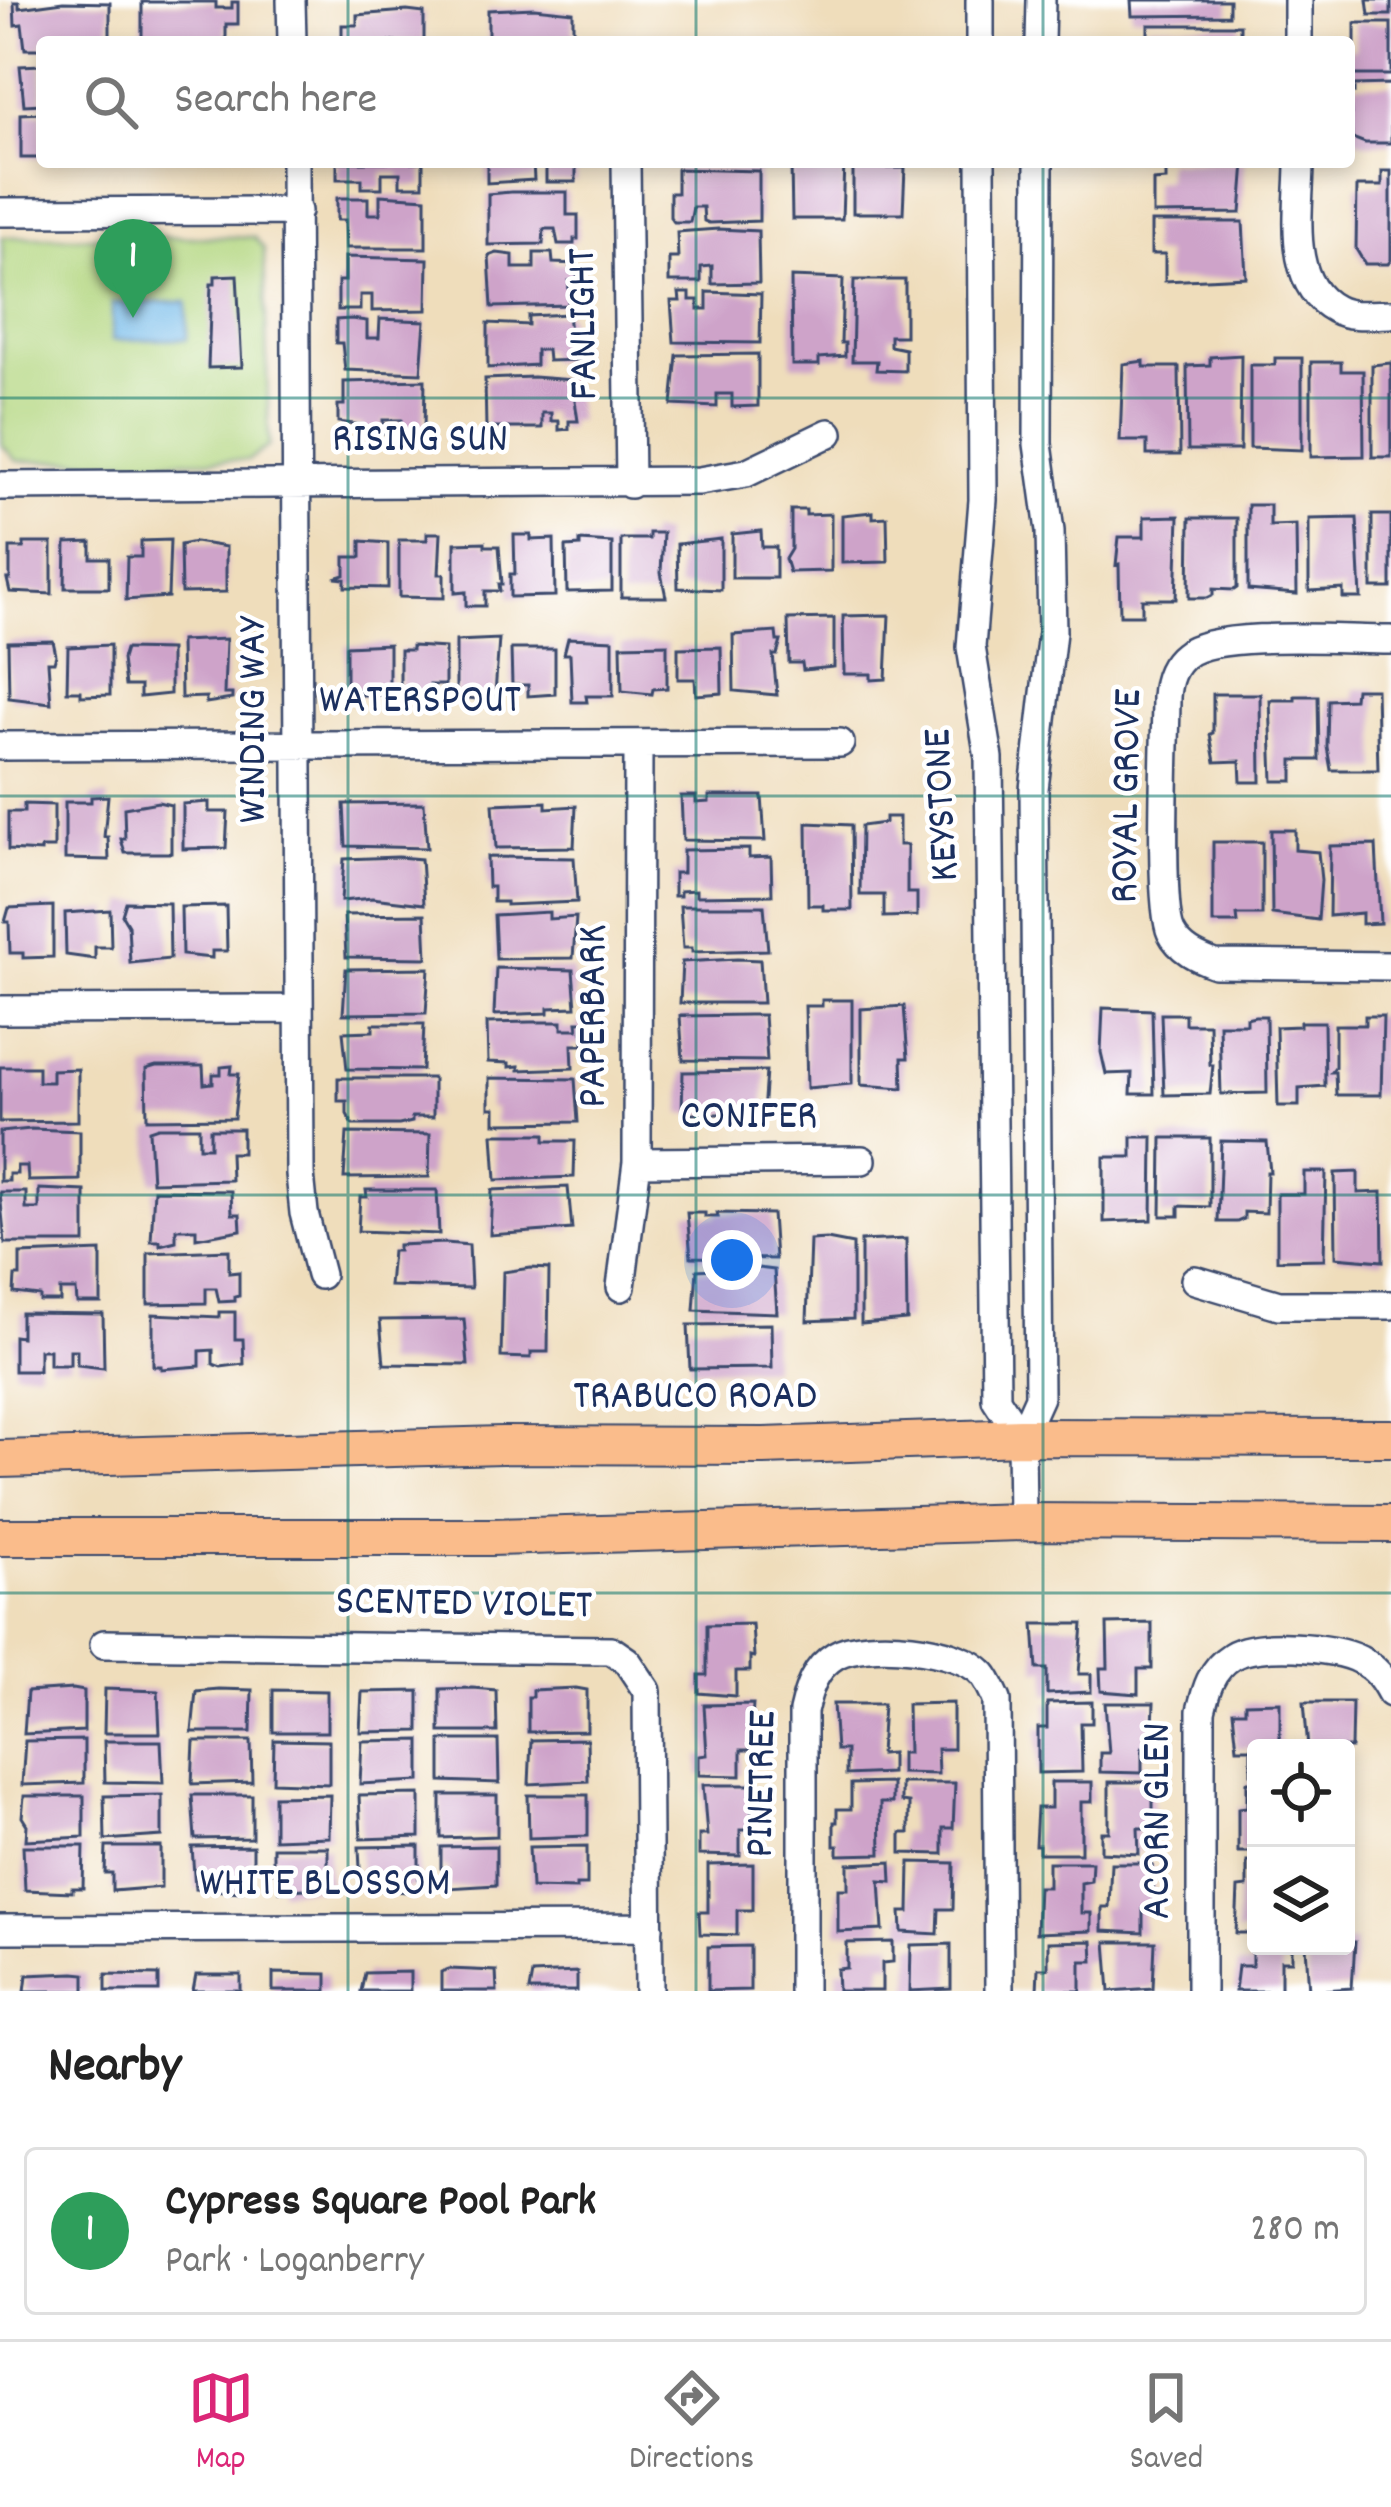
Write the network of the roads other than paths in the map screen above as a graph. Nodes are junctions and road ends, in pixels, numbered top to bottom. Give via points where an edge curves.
1 (291, 0) edge
2 (980, 0) edge
3 (1041, 0) edge
4 (1298, 0) edge
5 (292, 36) edge
6 (980, 36) edge
7 (1040, 36) edge
8 (1298, 36) edge
9 (296, 168) edge
10 (626, 168) edge
11 (981, 168) edge
12 (1039, 168) edge
13 (1300, 168) edge
14 (297, 211) junction
15 (0, 212) edge
16 (1391, 314) edge
17 (829, 433) dead end
18 (298, 484) junction
19 (630, 484) junction
20 (0, 486) edge
21 (1391, 640) edge
22 (840, 743) dead end
23 (638, 744) junction
24 (298, 745) junction
25 (0, 746) edge
26 (1391, 966) edge
27 (299, 1009) junction
28 (0, 1010) edge
29 (862, 1160) dead end
30 (637, 1162) junction
31 (320, 1275) dead end
32 (1195, 1280) dead end
33 (621, 1287) dead end
34 (1391, 1305) edge
35 (1021, 1437) junction
36 (1391, 1438) edge
37 (0, 1459) edge
38 (1022, 1522) junction
39 (1391, 1524) edge
40 (0, 1537) edge
41 (104, 1644) dead end
42 (1391, 1693) edge
43 (649, 1927) junction
44 (0, 1929) edge
45 (650, 1991) edge
46 (803, 1991) edge
47 (999, 1991) edge
48 (1201, 1991) edge

1 - 5 street
2 - 6 street
3 - 7 street
4 - 8 street
9 - 14 street, WINDING WAY
10 - 19 street, FANLIGHT
11 - 35 street, KEYSTONE via 982,500 971,647 989,758 996,1399
12 - 35 street, KEYSTONE via 1038,444 1051,531 1052,632 1034,789 1040,1397
13 - 16 street via 1307,282 1334,309
14 - 15 street
14 - 18 street, WINDING WAY
17 - 19 street, RISING SUN via 746,473
18 - 19 street, RISING SUN
18 - 20 street, RISING SUN
18 - 24 street, WINDING WAY
21 - 26 street, ROYAL GROVE via 1214,641 1184,655 1166,697 1173,936 1215,964
22 - 23 street, WATERSPOUT
23 - 24 street, WATERSPOUT
23 - 30 street, PAPERBARK
24 - 25 street, WATERSPOUT
24 - 27 street, WINDING WAY
27 - 28 street
27 - 31 street, WINDING WAY via 300,1174
29 - 30 street, CONIFER
30 - 33 street, PAPERBARK
32 - 34 street via 1279,1305
35 - 36 main road, TRABUCO ROAD
35 - 37 main road, TRABUCO ROAD
35 - 38 street, KEYSTONE
38 - 39 main road
38 - 40 main road via 491,1537
41 - 43 street, SCENTED VIOLET via 611,1650 647,1691
42 - 48 street, ACORN GLEN via 1358,1658 1297,1649 1236,1654 1207,1684
43 - 44 street, WHITE BLOSSOM
43 - 45 street, SCENTED VIOLET
46 - 47 street, PINETREE via 803,1712 823,1666 862,1648 960,1658 983,1674 997,1700

